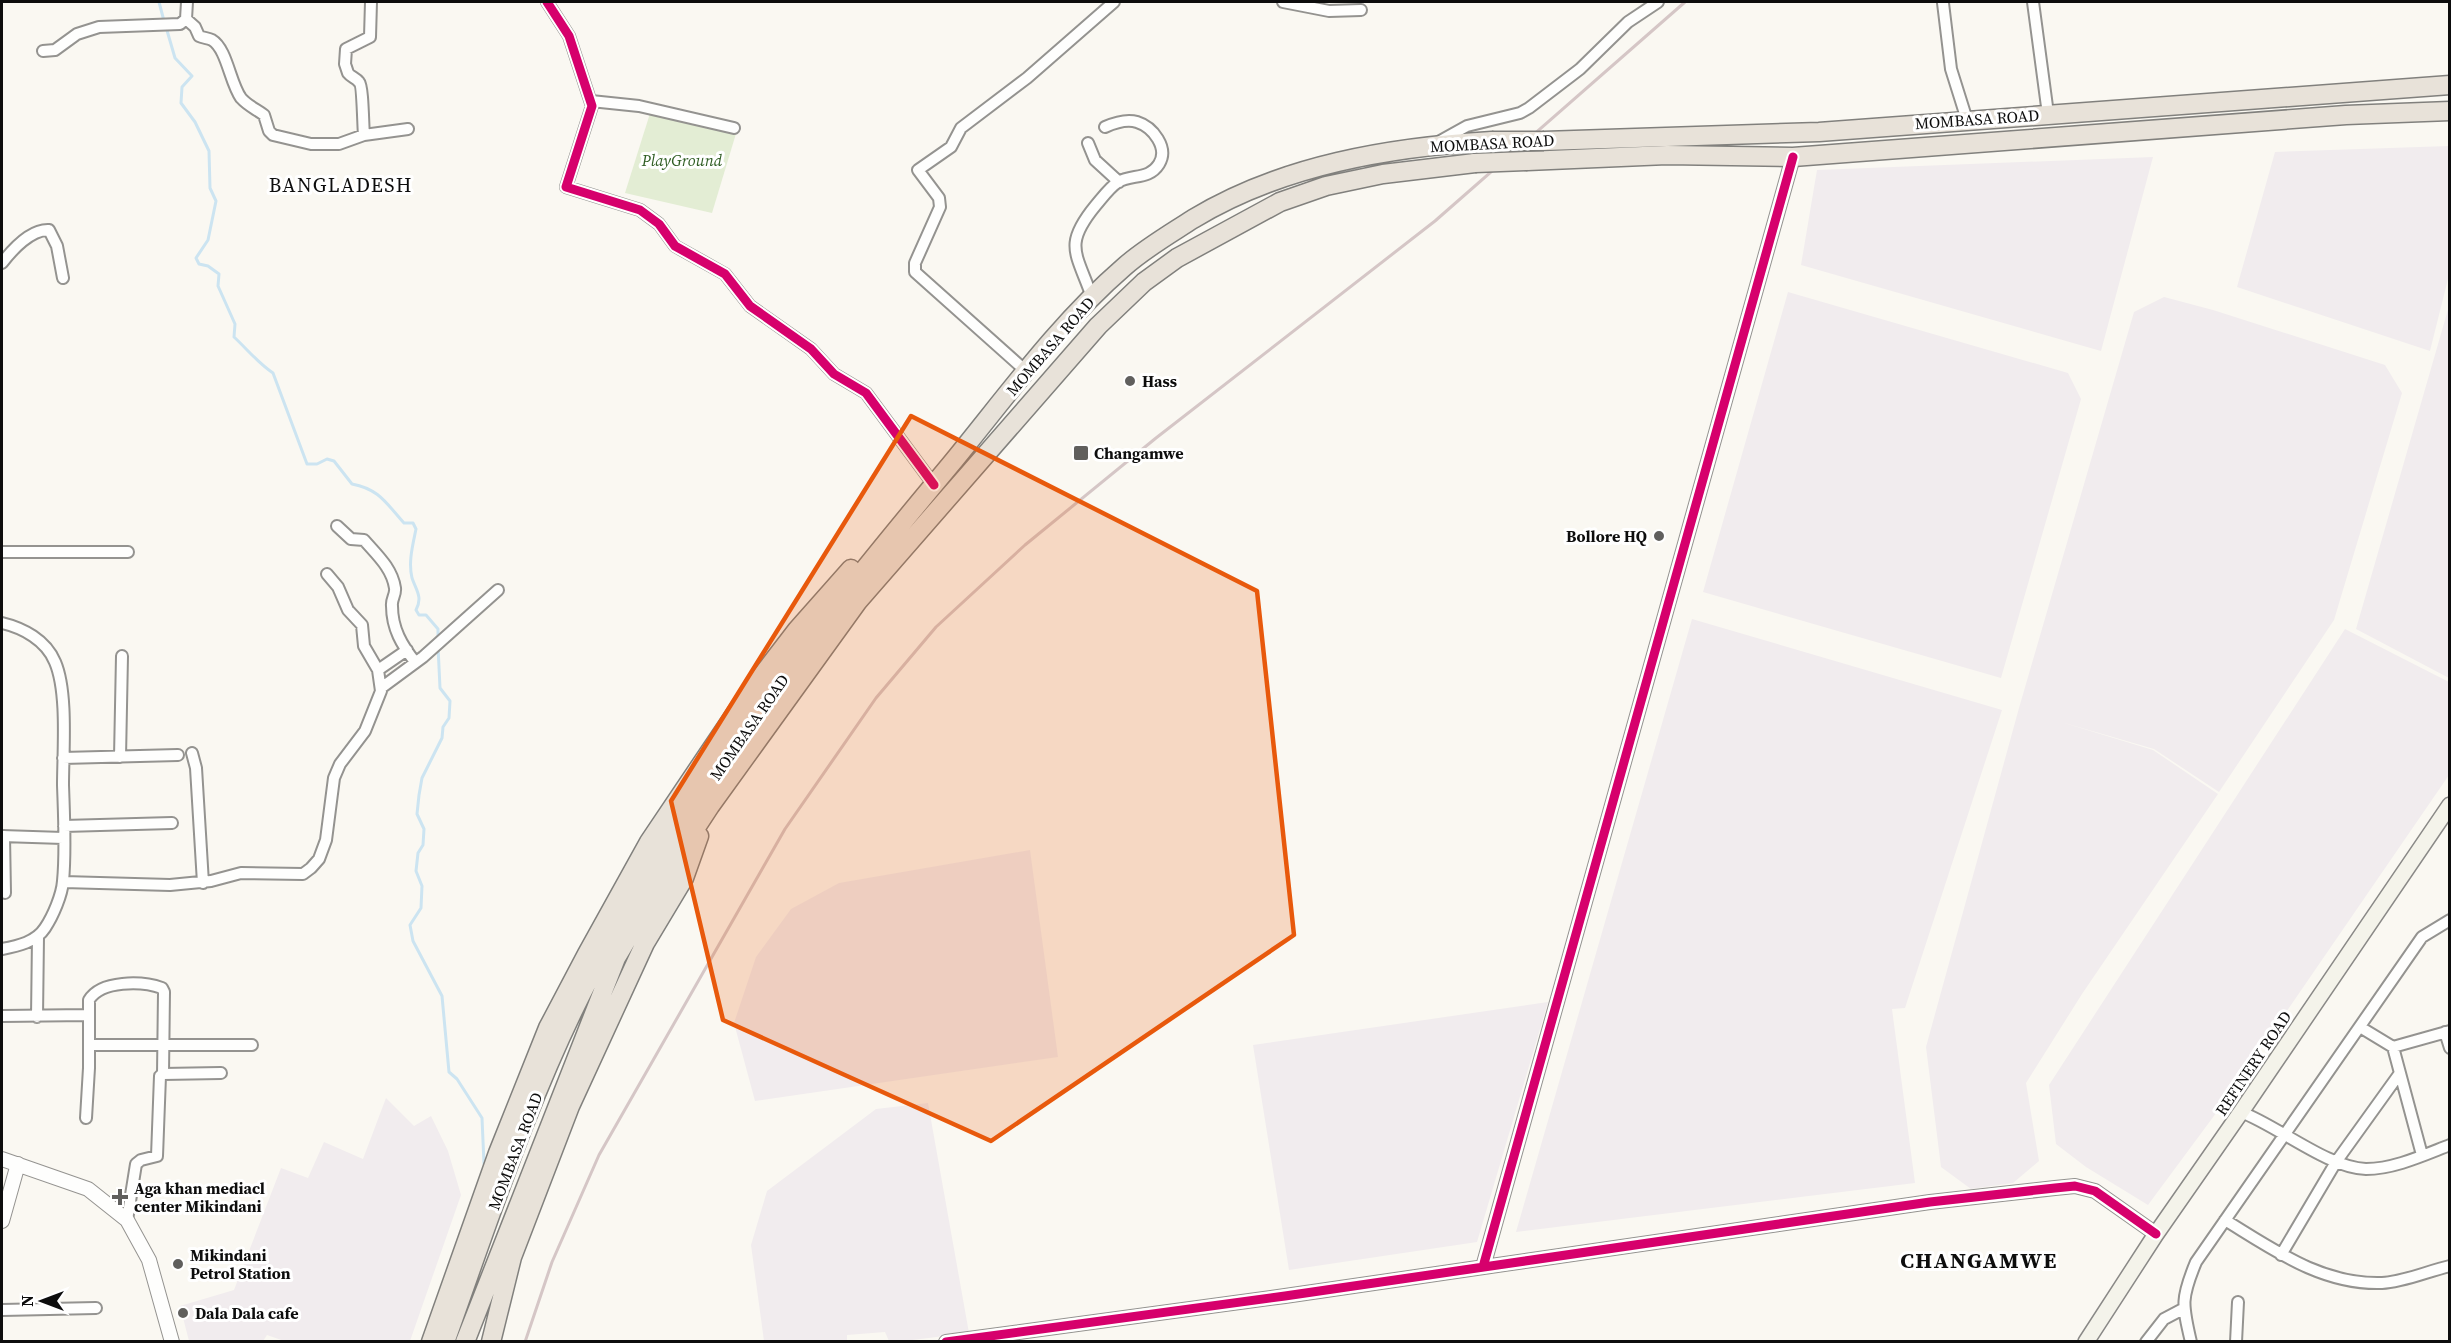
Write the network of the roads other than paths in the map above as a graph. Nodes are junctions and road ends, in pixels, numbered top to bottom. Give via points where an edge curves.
1 (187, 2) edge
2 (371, 2) edge
3 (547, 2) edge
4 (1114, 2) edge
5 (1283, 2) edge
6 (1658, 2) edge
7 (2033, 2) edge
8 (1943, 3) dead end
9 (1361, 10) dead end
10 (186, 19) junction
11 (44, 51) dead end
12 (2450, 85) edge
13 (591, 101) junction
14 (2450, 111) edge
15 (2048, 114) junction
16 (1967, 120) junction
17 (1105, 126) dead end
18 (734, 128) dead end
19 (408, 129) dead end
20 (364, 135) junction
21 (1088, 143) dead end
22 (1434, 144) junction
23 (1793, 157) junction
24 (1119, 182) junction
25 (2, 263) edge
26 (63, 278) dead end
27 (1092, 297) junction
28 (1027, 372) junction
29 (934, 485) junction
30 (911, 513) junction
31 (337, 526) dead end
32 (2, 552) edge
33 (128, 552) dead end
34 (327, 574) dead end
35 (498, 590) dead end
36 (2, 623) edge
37 (407, 650) junction
38 (122, 656) dead end
39 (419, 659) junction
40 (378, 670) junction
41 (381, 688) junction
42 (192, 753) dead end
43 (178, 755) dead end
44 (120, 757) junction
45 (63, 758) junction
46 (2450, 805) edge
47 (710, 806) junction
48 (172, 823) dead end
49 (64, 826) junction
50 (3, 836) edge
51 (63, 838) junction
52 (63, 882) junction
53 (203, 883) junction
54 (5, 893) dead end
55 (2450, 920) edge
56 (38, 937) junction
57 (2, 949) edge
58 (88, 1015) junction
59 (2, 1016) edge
60 (37, 1017) junction
61 (2360, 1027) junction
62 (2447, 1031) edge
63 (89, 1045) junction
64 (252, 1045) dead end
65 (163, 1046) junction
66 (2393, 1047) junction
67 (2450, 1048) edge
68 (221, 1073) dead end
69 (2400, 1073) junction
70 (163, 1074) junction
71 (2241, 1112) junction
72 (86, 1118) dead end
73 (2285, 1134) junction
74 (2450, 1146) edge
75 (2422, 1155) junction
76 (2, 1159) edge
77 (2336, 1162) junction
78 (18, 1164) junction
79 (127, 1220) junction
80 (2225, 1220) junction
81 (2, 1221) edge
82 (2156, 1234) junction
83 (2281, 1255) junction
84 (2450, 1266) edge
85 (1483, 1267) junction
86 (2238, 1302) dead end
87 (96, 1308) dead end
88 (2183, 1309) junction
89 (2, 1310) edge
90 (172, 1341) edge
91 (431, 1341) edge
92 (445, 1341) edge
93 (465, 1341) edge
94 (491, 1341) edge
95 (946, 1341) edge
96 (2086, 1341) edge
97 (2146, 1341) edge
98 (2192, 1341) edge
99 (2236, 1341) edge

1 - 10 street
2 - 20 street via 371,36 345,52 348,73 362,88
3 - 13 street via 569,36
4 - 28 street via 1027,78 961,128 951,147 918,170 939,198 940,207 915,263 915,272
5 - 9 street via 1329,11
6 - 22 street via 1628,22 1580,69 1529,108 1467,126
7 - 15 street
8 - 16 street via 1951,69
10 - 11 street via 180,24 99,27 77,34 55,50
10 - 20 street via 199,36 218,45 240,96 264,115 270,133 324,145 347,143
12 - 15 highway, MOMBASA ROAD
13 - 18 street via 639,106
13 - 29 street via 567,189 640,210 659,224 675,246 725,274 750,306 811,350 834,374 866,393
14 - 23 highway, MOMBASA ROAD via 2346,115
15 - 16 highway, MOMBASA ROAD
16 - 22 highway, MOMBASA ROAD, bridge via 1819,132
17 - 24 street via 1130,121 1142,124 1160,142 1163,153 1148,175
19 - 20 street
21 - 24 street via 1095,160
22 - 27 highway, MOMBASA ROAD via 1306,170 1245,193 1195,218 1127,264
23 - 47 highway, MOMBASA ROAD, bridge via 1666,155 1475,163 1383,174 1326,186 1280,202 1176,258 1098,326 858,601
23 - 85 street
24 - 27 street via 1085,220 1075,240
25 - 26 street via 26,240 49,230 57,246
27 - 28 highway, MOMBASA ROAD
28 - 29 highway, MOMBASA ROAD
29 - 30 highway, MOMBASA ROAD
30 - 91 highway via 862,557 797,630 754,686 649,842 548,1028
30 - 92 highway, MOMBASA ROAD via 750,721 623,917 591,974 516,1143
31 - 37 street via 351,540 364,540 390,572 395,591 393,623
32 - 33 street
34 - 40 street via 348,610 362,625 365,649
35 - 39 street
36 - 45 street via 27,632 55,661 62,697
37 - 39 street
37 - 40 street
38 - 44 street
39 - 41 street
40 - 41 street
41 - 53 street via 365,731 334,778 326,840 311,868 303,874 241,873
42 - 53 street
43 - 44 street
44 - 45 street
45 - 49 street
46 - 71 main road, REFINERY ROAD
47 - 93 highway, MOMBASA ROAD via 616,958
47 - 94 highway via 684,878 645,943 570,1106 512,1257
48 - 49 street
49 - 51 street
50 - 51 street
50 - 54 street
51 - 52 street
52 - 53 street
52 - 56 street via 53,912
55 - 61 street via 2422,937
56 - 57 street
56 - 60 street
58 - 60 street
58 - 63 street
58 - 65 street via 90,997 109,987 124,984 162,988
59 - 60 street
61 - 66 street
61 - 73 street
62 - 66 street
62 - 67 street
63 - 65 street
63 - 72 street
64 - 65 street
65 - 70 street
66 - 69 street
68 - 70 street
69 - 75 street
69 - 77 street
70 - 79 street via 159,1079 157,1156 136,1164
71 - 73 street
71 - 82 main road, REFINERY ROAD
73 - 77 street
73 - 80 street
74 - 75 street
75 - 77 street via 2366,1169
76 - 78 street
77 - 83 street
78 - 79 street via 88,1189
78 - 81 street
79 - 90 street via 149,1260
80 - 83 street
80 - 88 street via 2196,1262 2184,1290
82 - 85 street via 2095,1191 2065,1187 1907,1205
82 - 96 main road, REFINERY ROAD
83 - 84 street via 2330,1277 2354,1282 2384,1283
85 - 95 street
86 - 99 street
87 - 89 street
88 - 97 street via 2164,1319
88 - 98 street

